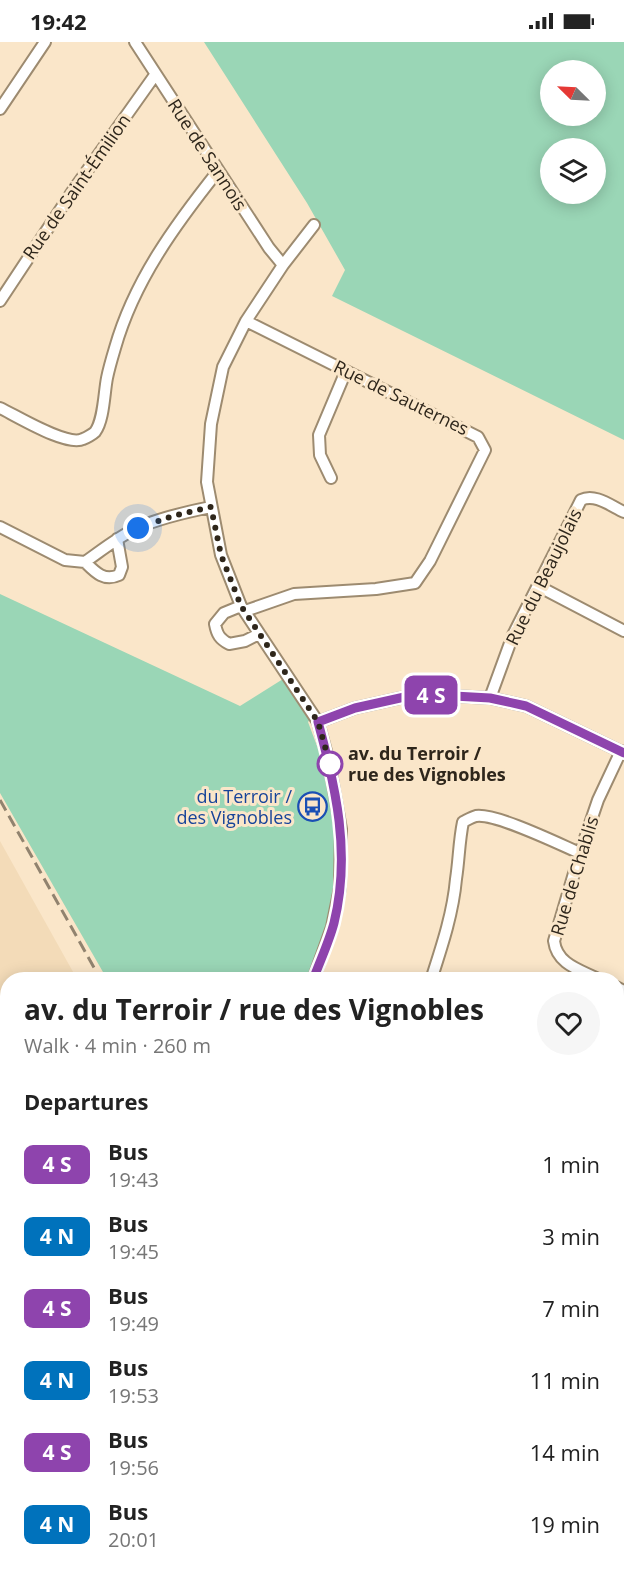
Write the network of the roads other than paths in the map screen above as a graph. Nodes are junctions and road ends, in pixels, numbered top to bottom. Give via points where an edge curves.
1 (45, 42) edge
2 (135, 42) edge
3 (155, 75) junction
4 (0, 109) edge
5 (218, 171) junction
6 (314, 225) dead end
7 (283, 265) junction
8 (0, 301) edge
9 (246, 321) junction
10 (345, 371) junction
11 (0, 408) edge
12 (331, 478) dead end
13 (211, 507) junction
14 (624, 512) edge
15 (0, 527) edge
16 (117, 539) junction
17 (85, 562) junction
18 (538, 586) junction
19 (243, 609) junction
20 (624, 631) edge
21 (259, 634) junction
22 (490, 698) junction
23 (318, 722) junction
24 (622, 752) edge
25 (579, 853) junction
26 (316, 972) edge
27 (434, 972) edge
28 (584, 972) edge

1 - 4 street
2 - 3 street, Rue de Sannois
3 - 5 street, Rue de Sannois
3 - 8 street, Rue de Saint-Émilion
5 - 7 street, Rue de Sannois
5 - 11 street via 153,260 132,304 116,345 95,432 81,441 65,440
6 - 7 street
7 - 9 street
9 - 10 street, Rue de Sauternes
9 - 13 street via 223,367 211,424 207,482
10 - 12 street via 319,435 320,455
10 - 19 street, Rue de Sauternes via 478,437 484,450 415,584 294,594
13 - 16 street via 173,516
13 - 19 street via 221,555
14 - 18 street, Rue du Beaujolais via 597,499 581,500
15 - 17 street via 65,560
16 - 17 street
16 - 17 street via 122,567 119,575 105,578
18 - 20 street
18 - 22 street, Rue du Beaujolais via 513,635
19 - 21 street
19 - 21 street via 225,613 215,624 216,633 230,644
21 - 23 street
22 - 23 street via 418,694 355,708
22 - 24 street via 526,706
23 - 26 street via 337,799 341,859 334,919
24 - 25 street, Rue de Chablis via 598,800
25 - 27 street via 532,831 487,817 475,816 463,822 447,930
25 - 28 street, Rue de Chablis via 554,941 555,951 564,962

